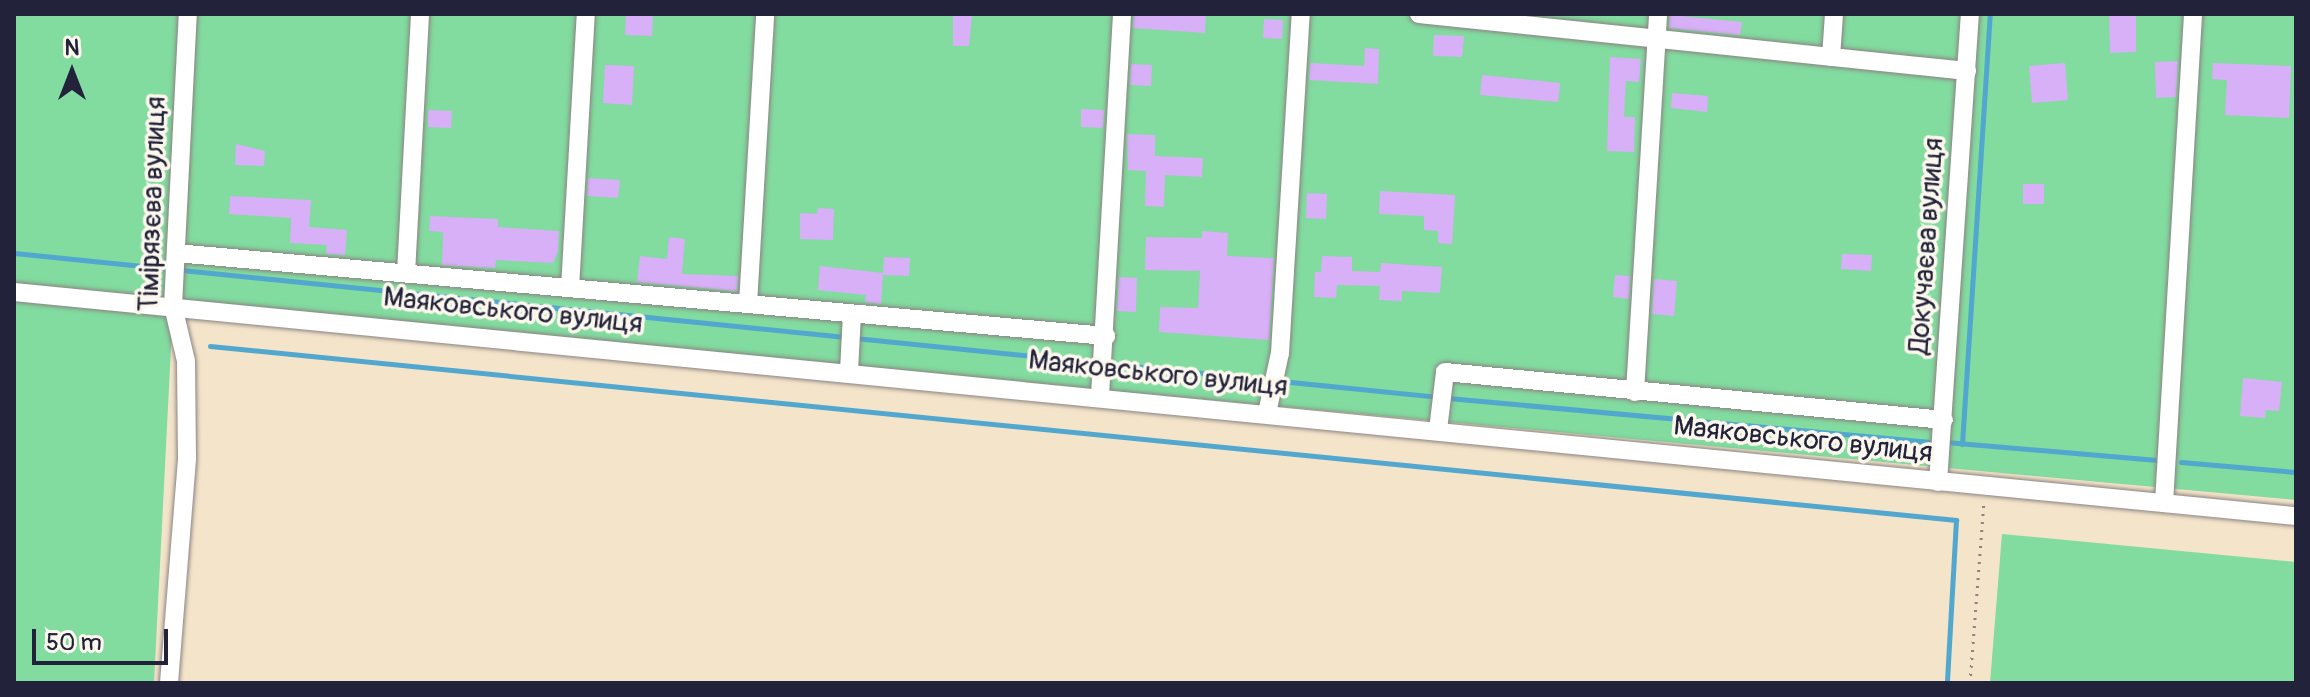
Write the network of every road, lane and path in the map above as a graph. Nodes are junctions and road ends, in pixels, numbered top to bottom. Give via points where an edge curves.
1 (188, 14) edge
2 (420, 14) edge
3 (586, 14) edge
4 (765, 14) edge
5 (1122, 14) edge
6 (1301, 14) edge
7 (1419, 14) edge
8 (1658, 14) edge
9 (1834, 14) edge
10 (1970, 14) edge
11 (2193, 14) edge
12 (1477, 17) edge
13 (1656, 39) junction
14 (1831, 57) junction
15 (1967, 71) junction
16 (176, 253) junction
17 (406, 273) junction
18 (570, 288) junction
19 (14, 292) edge
20 (748, 304) junction
21 (173, 306) junction
22 (852, 314) junction
23 (1106, 336) junction
24 (849, 371) junction
25 (1635, 392) junction
26 (1100, 396) junction
27 (1267, 413) junction
28 (1439, 421) junction
29 (1943, 424) junction
30 (1938, 482) junction
31 (1985, 487) junction
32 (2164, 503) junction
33 (2296, 516) edge
34 (169, 683) edge
35 (1970, 683) edge

1 - 16 street, Тімірязєва вулиця
2 - 17 street
3 - 18 street
4 - 20 street
5 - 23 street
6 - 27 street via 1280,353
7 - 12 street
8 - 13 street
9 - 14 street
10 - 15 street, Докучаєва вулиця
11 - 32 street
12 - 13 street
13 - 14 street
13 - 25 street
14 - 15 street
15 - 29 street, Докучаєва вулиця
16 - 17 street
16 - 21 street, Тімірязєва вулиця
17 - 18 street
18 - 20 street
19 - 21 street, Маяковського вулиця
20 - 22 street
21 - 24 street, Маяковського вулиця
21 - 34 street, Тімірязєва вулиця via 186,361 187,458
22 - 23 street
22 - 24 street
23 - 26 street
24 - 26 street, Маяковського вулиця
25 - 28 street via 1445,372
25 - 29 street
26 - 27 street, Маяковського вулиця
27 - 28 street, Маяковського вулиця
28 - 30 street, Маяковського вулиця
29 - 30 street, Докучаєва вулиця
30 - 31 street, Маяковського вулиця
31 - 32 street, Маяковського вулиця
31 - 35 path
32 - 33 street, Маяковського вулиця

